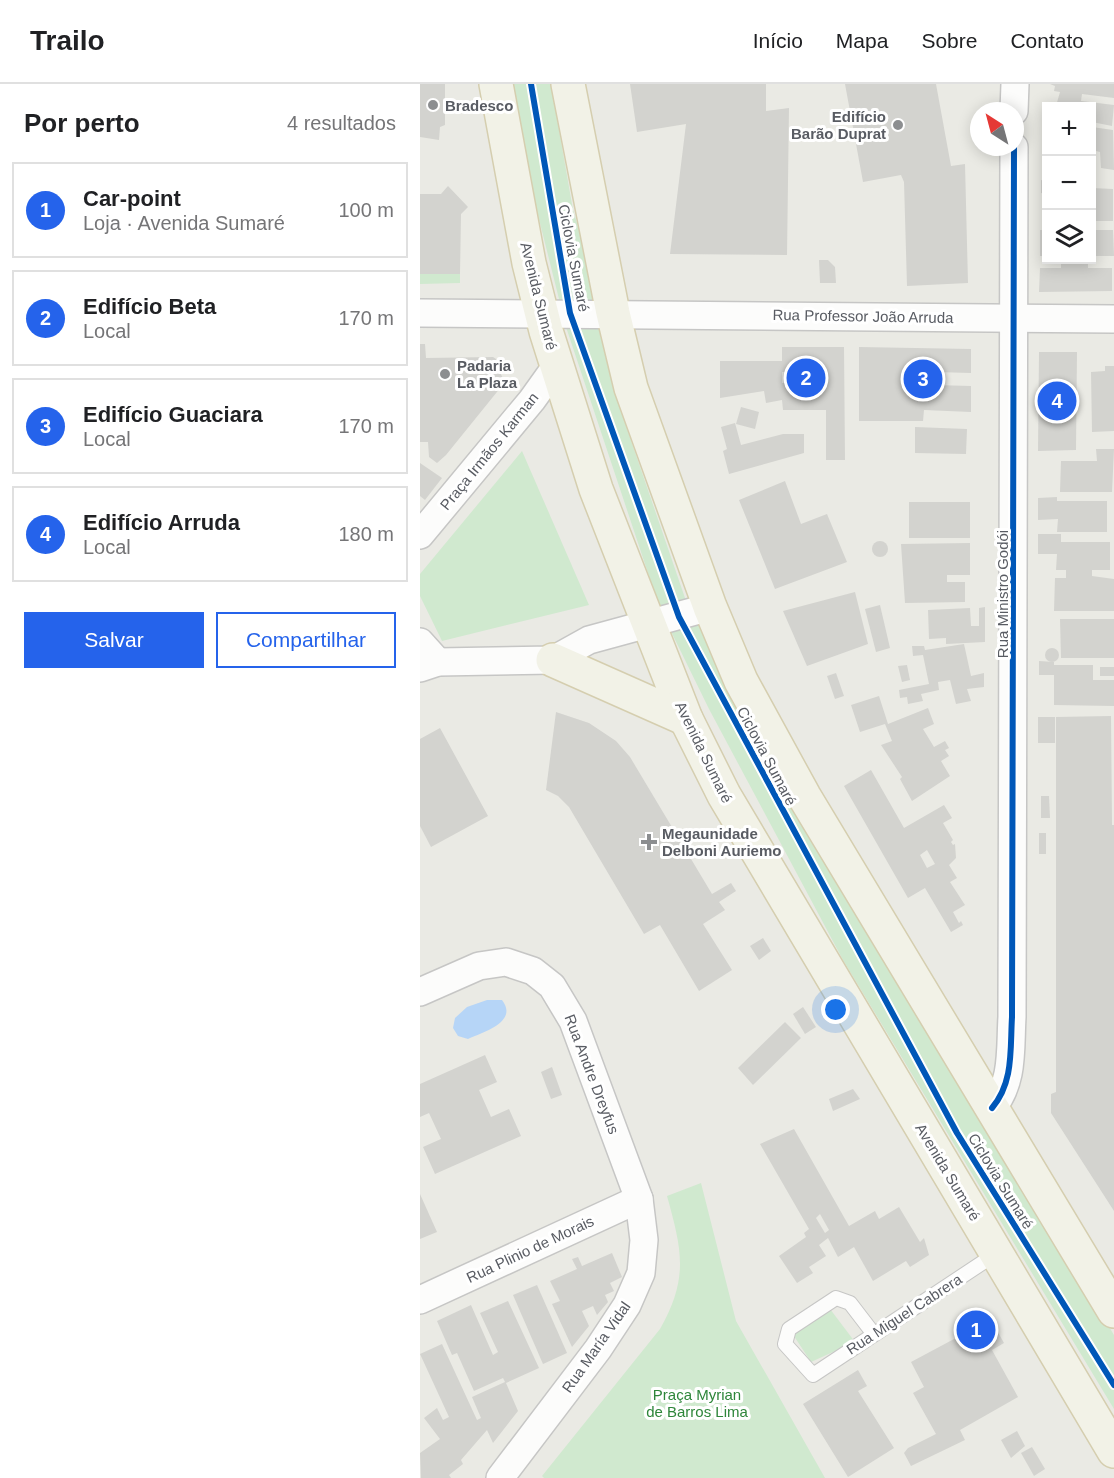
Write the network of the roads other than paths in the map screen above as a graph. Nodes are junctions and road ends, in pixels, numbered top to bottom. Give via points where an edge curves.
1 (496, 84) edge
2 (568, 84) edge
3 (1015, 84) edge
4 (1014, 102) edge
5 (1014, 156) edge
6 (541, 312) junction
7 (420, 313) edge
8 (613, 313) junction
9 (1011, 318) junction
10 (1114, 319) edge
11 (557, 365) junction
12 (420, 535) edge
13 (710, 607) junction
14 (649, 624) junction
15 (420, 642) edge
16 (553, 660) junction
17 (429, 665) edge
18 (686, 719) junction
19 (420, 992) edge
20 (992, 1108) junction
21 (639, 1199) junction
22 (997, 1253) junction
23 (420, 1300) edge
24 (1114, 1311) edge
25 (873, 1333) junction
26 (1114, 1450) edge
27 (500, 1478) edge

1 - 6 main road, Avenida Sumaré
2 - 8 main road
3 - 4 street
5 - 9 street, Rua Ministro Godói
6 - 7 street, Rua Professor João Arruda
6 - 8 street, Rua Professor João Arruda
6 - 11 main road, Avenida Sumaré
8 - 9 street, Rua Professor João Arruda
8 - 13 main road via 631,388
9 - 10 street, Rua Professor João Arruda
9 - 20 street, Rua Ministro Godói via 1012,1017 1008,1081
11 - 12 street, Praça Irmãos Karman
11 - 14 main road, Avenida Sumaré via 596,489
13 - 14 street
13 - 20 main road via 741,681 804,796
14 - 16 street via 589,640
14 - 18 main road, Avenida Sumaré
15 - 17 street
16 - 17 street
16 - 18 main road
18 - 22 main road, Avenida Sumaré via 724,795
19 - 21 street, Rua Andre Dreyfus via 479,966 506,962 533,971 552,986 573,1021
20 - 24 main road
21 - 23 street, Rua Plinio de Morais
21 - 27 street, Rua María Vidal via 644,1240 641,1273 627,1305
22 - 25 lane, Rua Miguel Cabrera
22 - 26 main road, Avenida Sumaré
25 - 25 lane, Rua Miguel Cabrera via 813,1375 785,1344 789,1329 836,1298 850,1303

